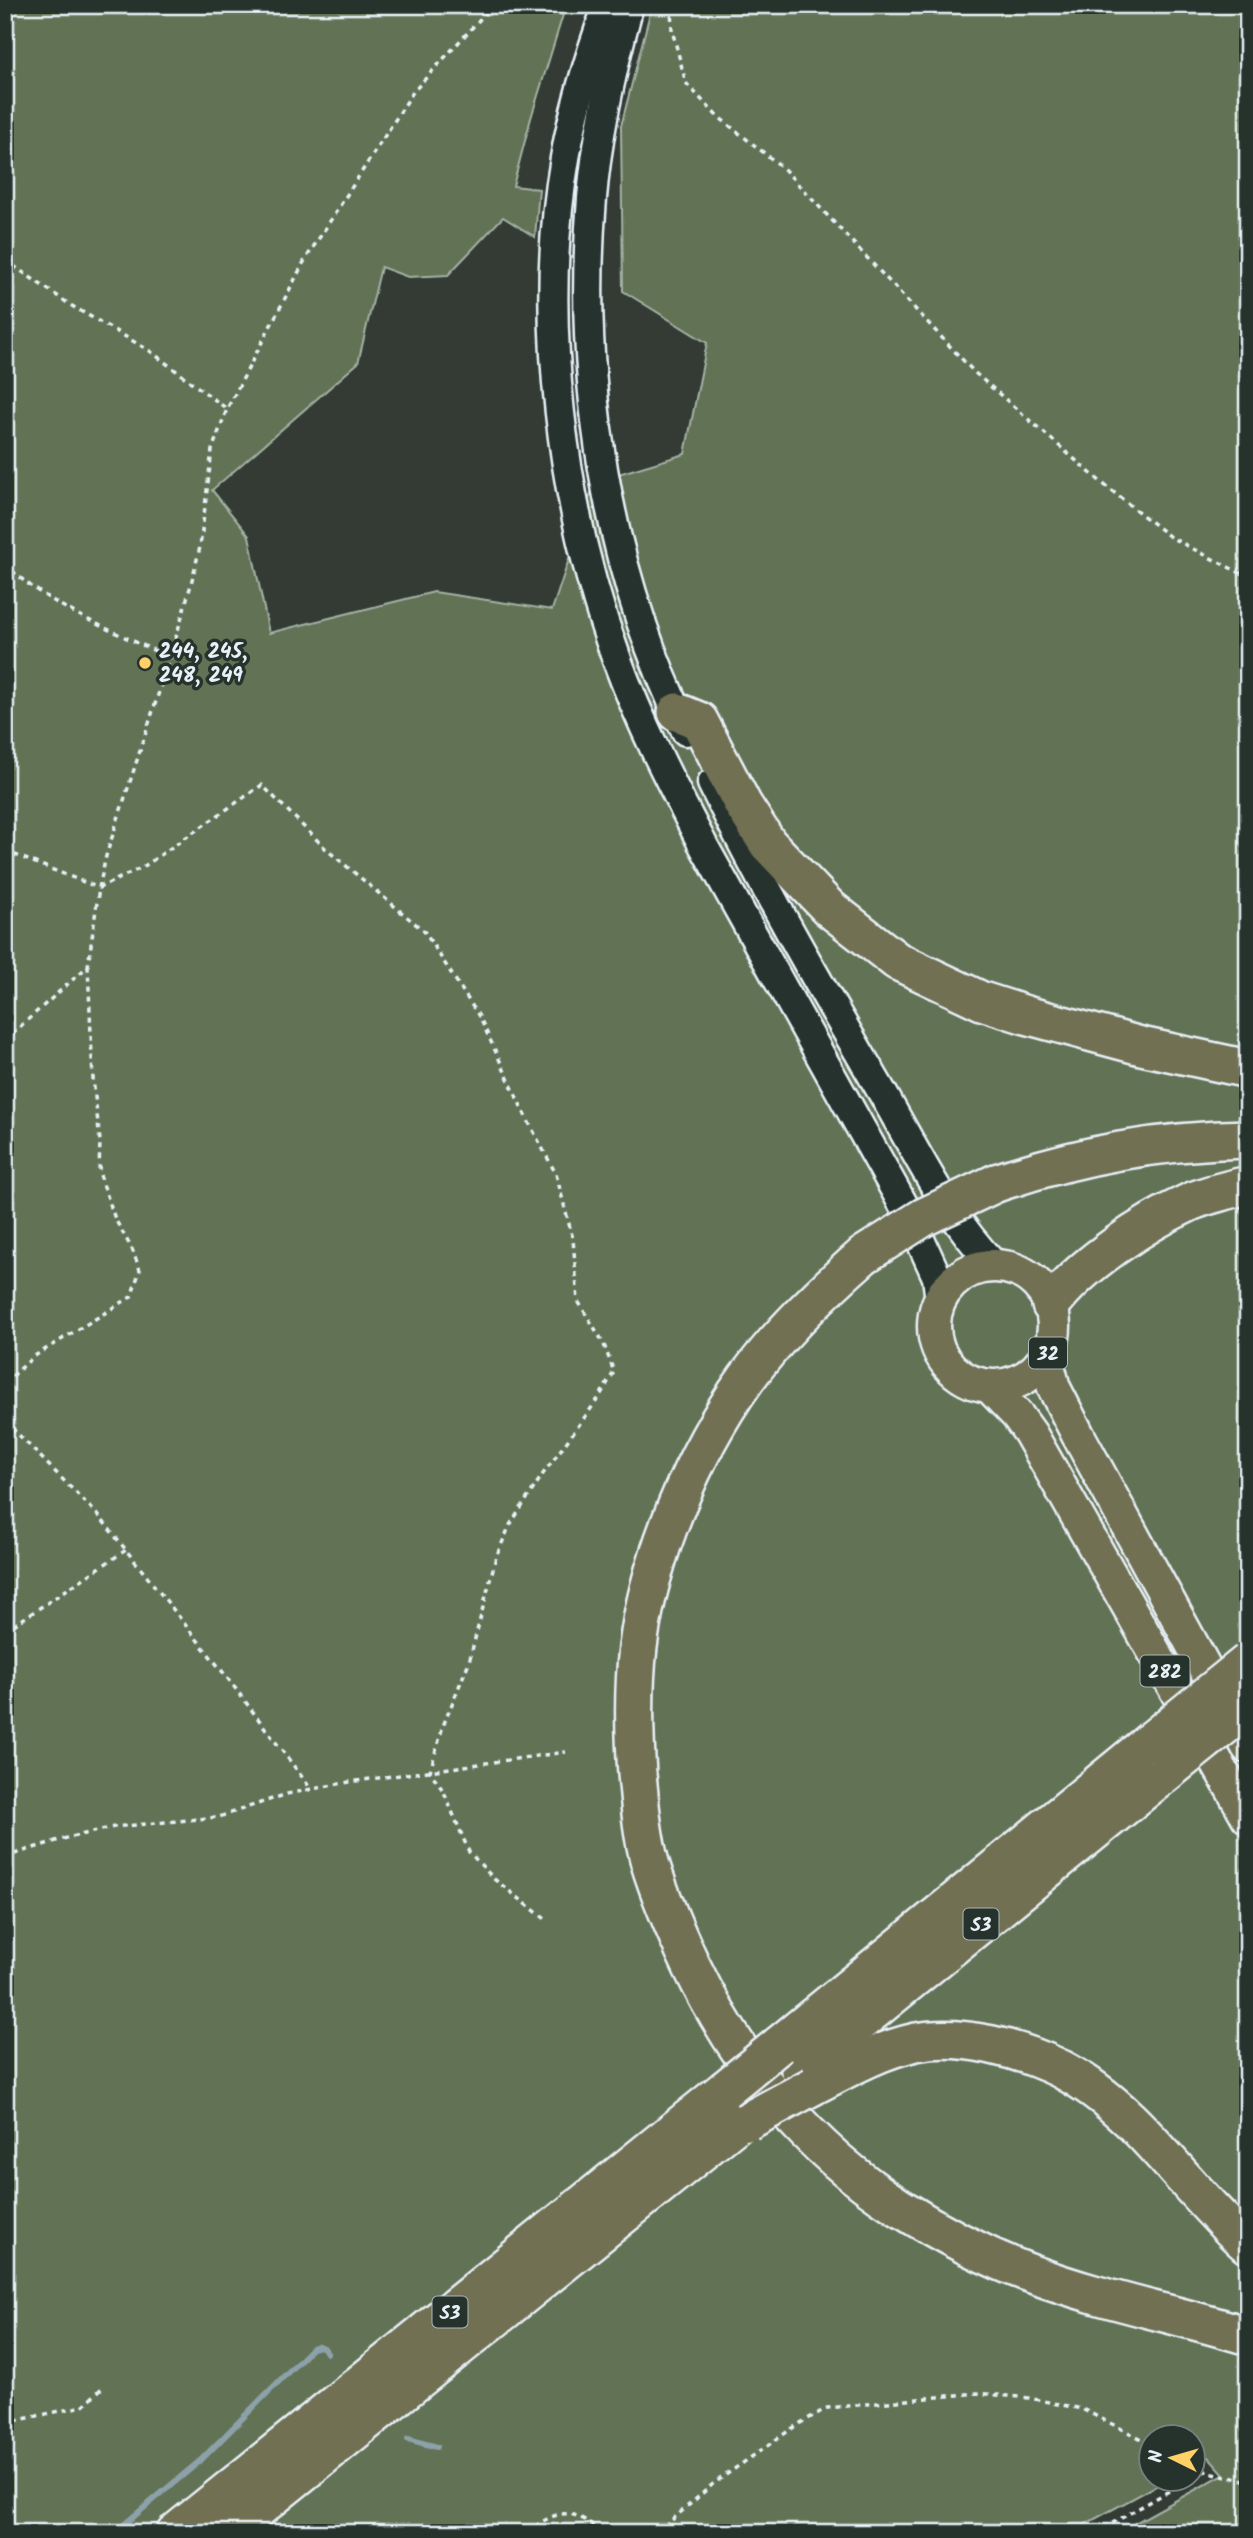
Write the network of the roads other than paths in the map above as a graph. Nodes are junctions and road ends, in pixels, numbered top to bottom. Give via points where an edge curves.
1 (608, 5) edge
2 (629, 5) edge
3 (677, 712) junction
4 (1248, 1069) edge
5 (1248, 1139) edge
6 (1248, 1185) edge
7 (995, 1266) junction
8 (940, 1300) junction
9 (1051, 1305) junction
10 (1046, 1358) junction
11 (989, 1386) junction
12 (1248, 1662) edge
13 (1248, 1707) edge
14 (1248, 1747) edge
15 (1248, 1817) edge
16 (797, 2067) junction
17 (737, 2114) junction
18 (1248, 2245) edge
19 (1248, 2336) edge
20 (175, 2533) edge
21 (228, 2533) edge

1 - 8 main road via 565,159 554,287 562,432 583,545 618,661 671,783 908,1213 937,1277
2 - 3 main road via 603,118 592,197 591,372 596,426 619,542 651,651
3 - 4 highway via 699,721 768,844 829,908 897,961 982,1001 1026,1015
3 - 7 main road via 746,851 838,1016 963,1228
5 - 19 highway, bridge via 1164,1143 1065,1161 996,1183 924,1217 864,1255 798,1317 746,1378 711,1435 683,1491 656,1563 638,1645 634,1693 640,1815 649,1861 670,1921 733,2044 803,2129 898,2206 960,2241 1030,2273
6 - 9 highway via 1189,1203 1139,1232 1080,1272
7 - 8 main road via 957,1279
7 - 9 main road via 1029,1277
8 - 11 main road via 934,1328 942,1356 962,1377
9 - 10 main road, 32 via 1055,1323
10 - 11 main road, 32 via 1027,1377
10 - 14 main road, 32 via 1054,1388 1097,1472
11 - 15 main road, 282 via 1030,1433
12 - 16 highway, S3, bridge via 1148,1743
13 - 16 highway, S3, bridge
16 - 17 highway, S3, bridge
16 - 17 highway, bridge
16 - 18 highway via 940,2040 977,2043 1036,2059 1076,2078 1113,2105
17 - 20 highway, S3
17 - 21 highway, S3

